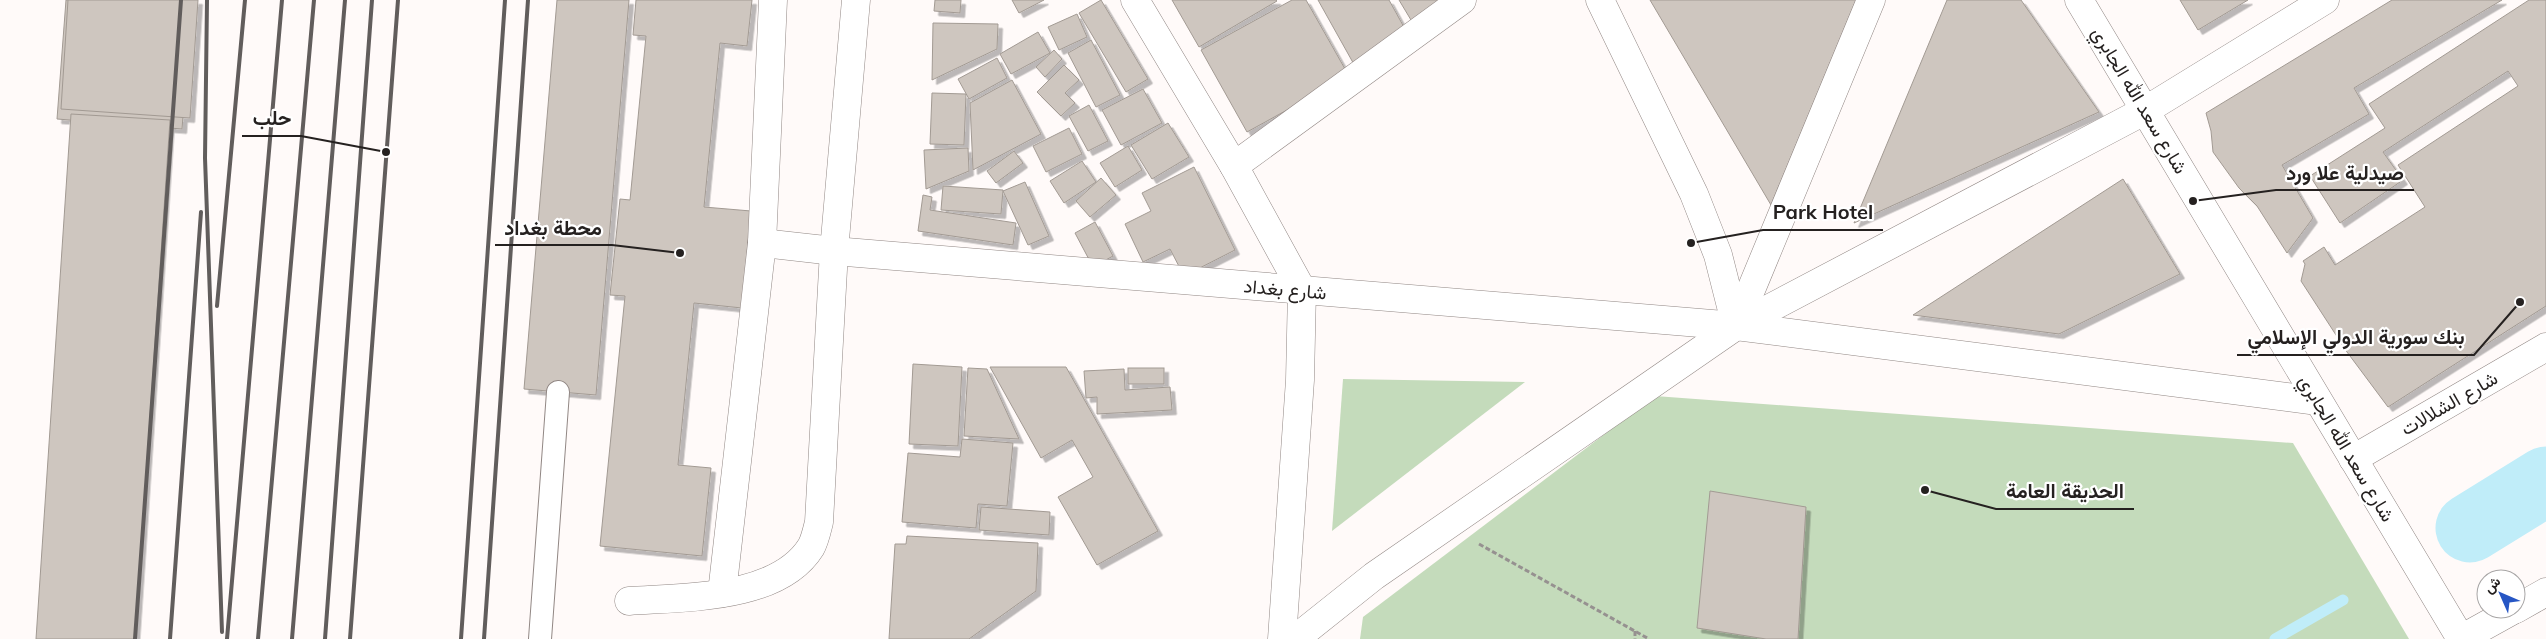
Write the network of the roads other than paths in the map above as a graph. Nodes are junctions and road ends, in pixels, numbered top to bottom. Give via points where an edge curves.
1 (773, 0) edge
2 (856, 0) edge
3 (1135, 0) edge
4 (1462, 0) edge
5 (1600, 0) edge
6 (1872, 0) edge
7 (2079, 0) edge
8 (2325, 0) edge
9 (2146, 110) junction
10 (1234, 166) junction
11 (762, 243) junction
12 (834, 251) junction
13 (1302, 290) junction
14 (1736, 326) junction
15 (2546, 347) edge
16 (558, 392) dead end
17 (2318, 401) junction
18 (2353, 458) junction
19 (2546, 592) edge
20 (722, 593) junction
21 (629, 601) dead end
22 (2526, 603) edge
23 (2498, 619) edge
24 (540, 639) edge
25 (1282, 639) edge
26 (1295, 639) edge
27 (2461, 639) edge

1 - 11 street
2 - 12 street
3 - 10 street
4 - 10 street
5 - 14 street via 1694,194 1718,256
6 - 14 street
7 - 9 street, شارع سعد الله الجابري
8 - 9 street
9 - 14 street
9 - 17 street, شارع سعد الله الجابري
10 - 13 street
11 - 12 street, شارع بغداد
11 - 20 street
12 - 13 street, شارع بغداد
12 - 20 street via 819,522 814,538 811,547 792,568 765,583
13 - 14 street, شارع بغداد
13 - 25 street via 1300,380
14 - 17 street, شارع بغداد
14 - 26 street via 1374,576
15 - 18 street, شارع الشلالات
16 - 24 lane
17 - 18 street, شارع سعد الله الجابري
18 - 27 street, شارع سعد الله الجابري
19 - 22 street
20 - 21 street
23 - 27 street

